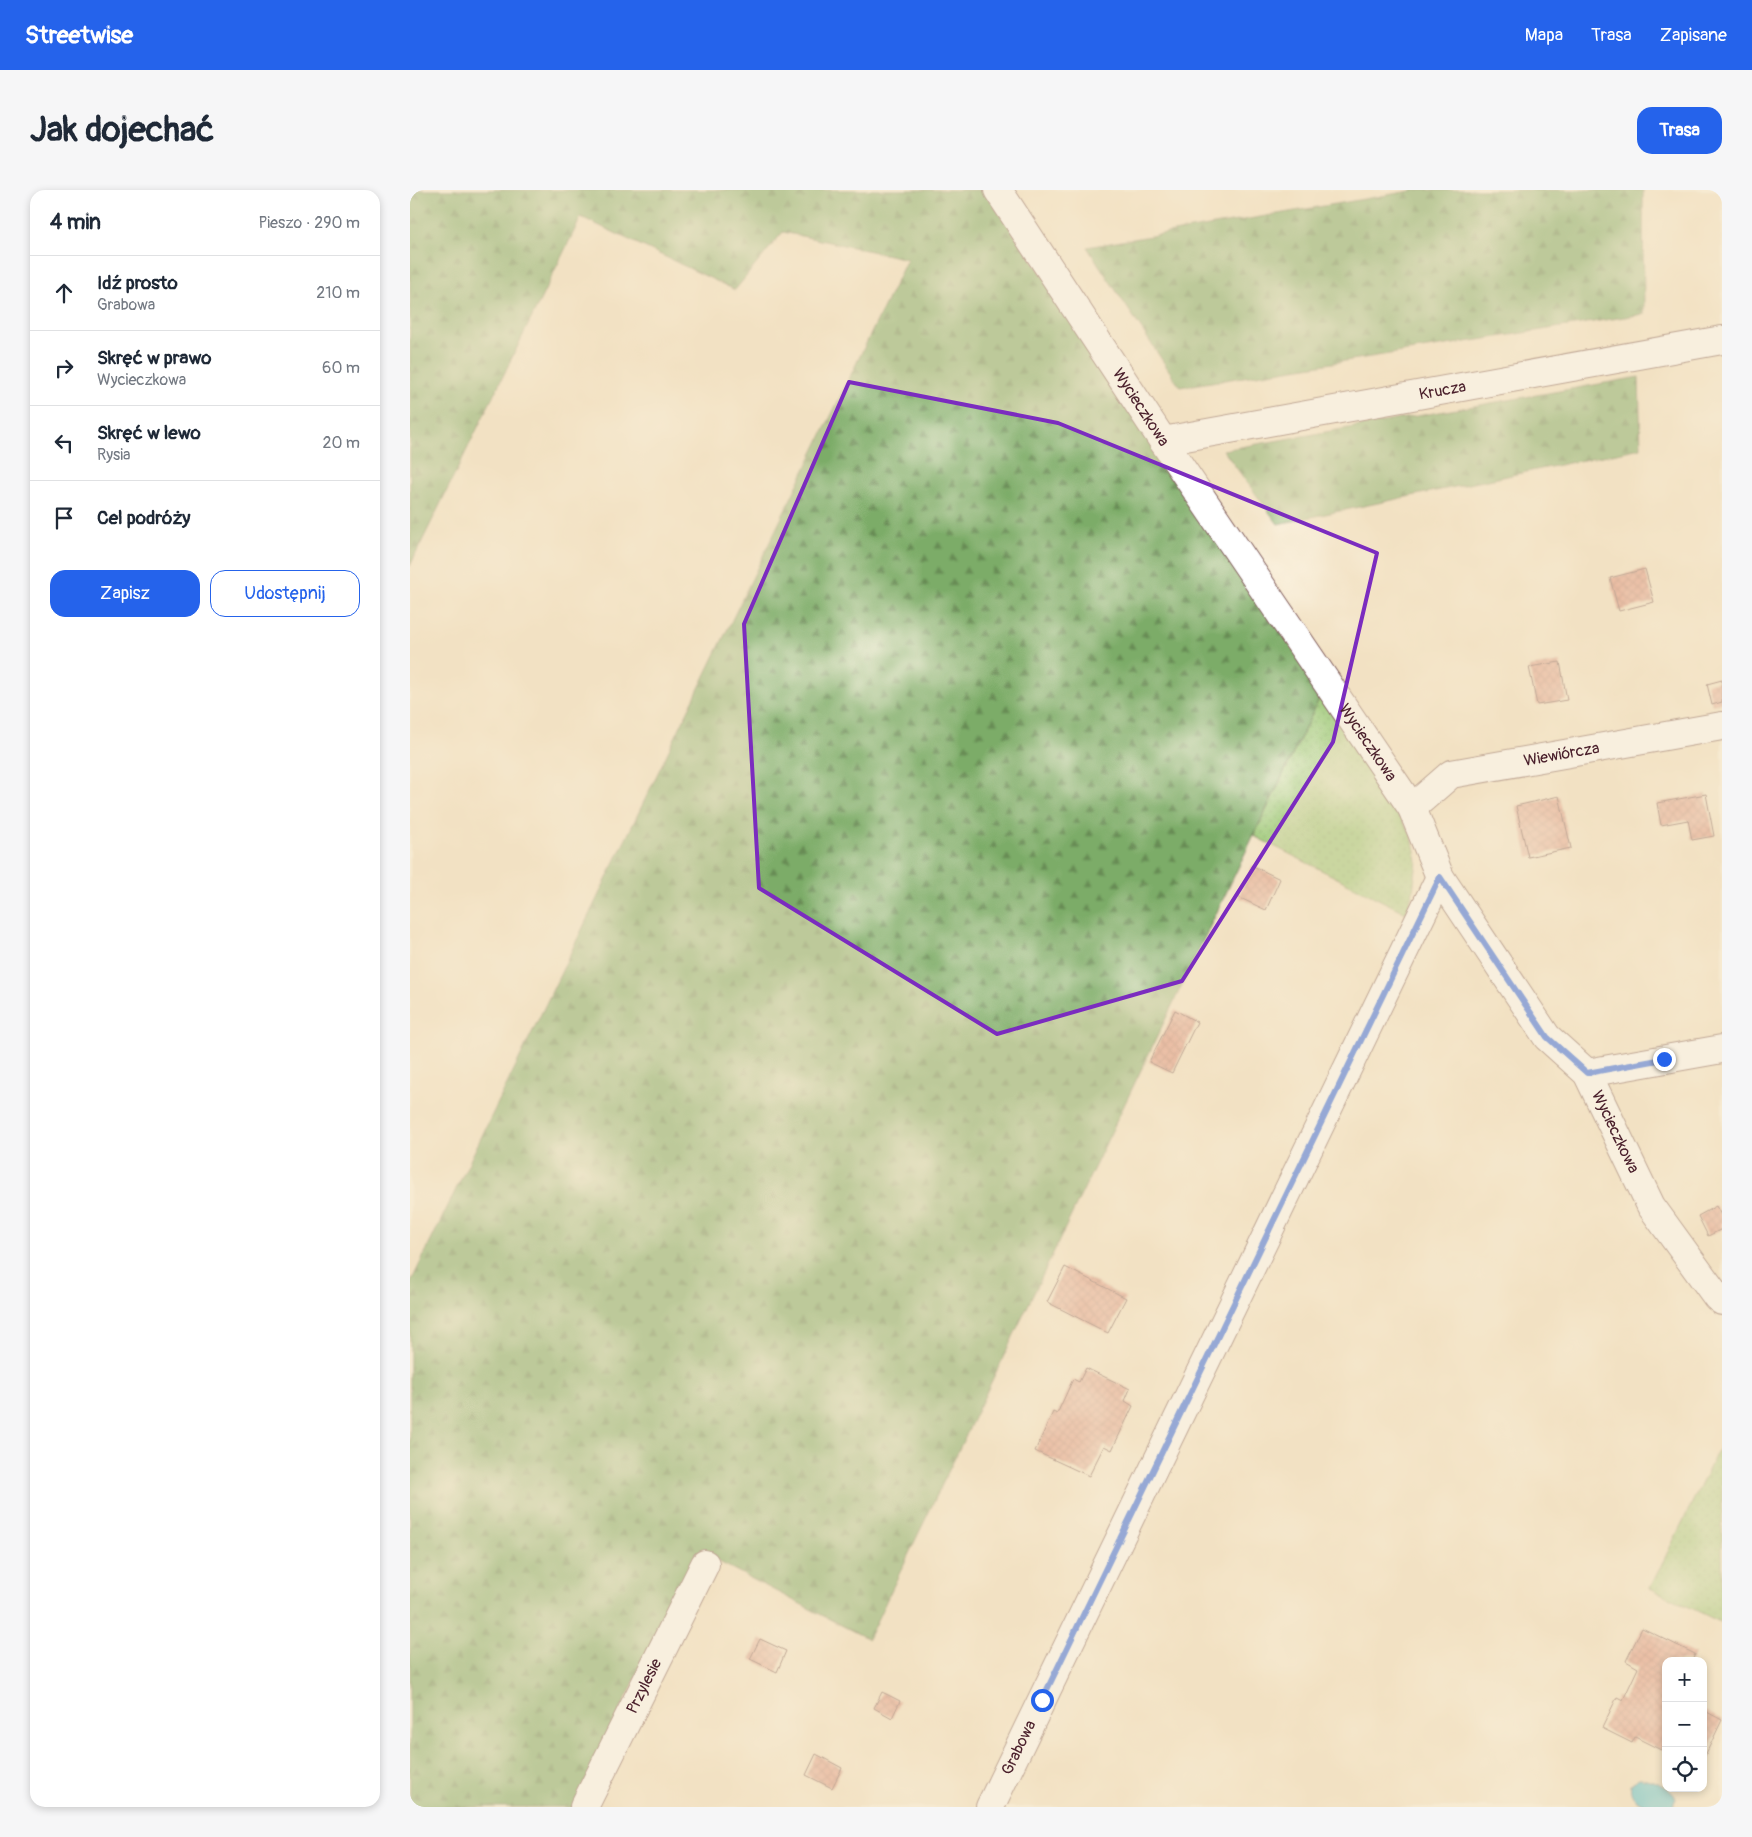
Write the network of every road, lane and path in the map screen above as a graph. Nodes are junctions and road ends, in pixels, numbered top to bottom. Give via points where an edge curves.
1 (998, 190) edge
2 (1722, 340) edge
3 (1163, 441) junction
4 (1722, 726) edge
5 (1412, 808) junction
6 (1440, 877) junction
7 (1722, 1049) edge
8 (1587, 1073) junction
9 (1722, 1301) edge
10 (705, 1564) dead end
11 (584, 1807) edge
12 (990, 1807) edge

1 - 3 street, Wycieczkowa
2 - 3 street, Krucza
3 - 5 street, Wycieczkowa
4 - 5 street, Wiewiórcza via 1451,774
5 - 6 street, Wycieczkowa
6 - 8 street, Wycieczkowa via 1547,1037
6 - 12 street, Grabowa
7 - 8 street
8 - 9 street, Wycieczkowa via 1651,1206
10 - 11 street, Przylesie

